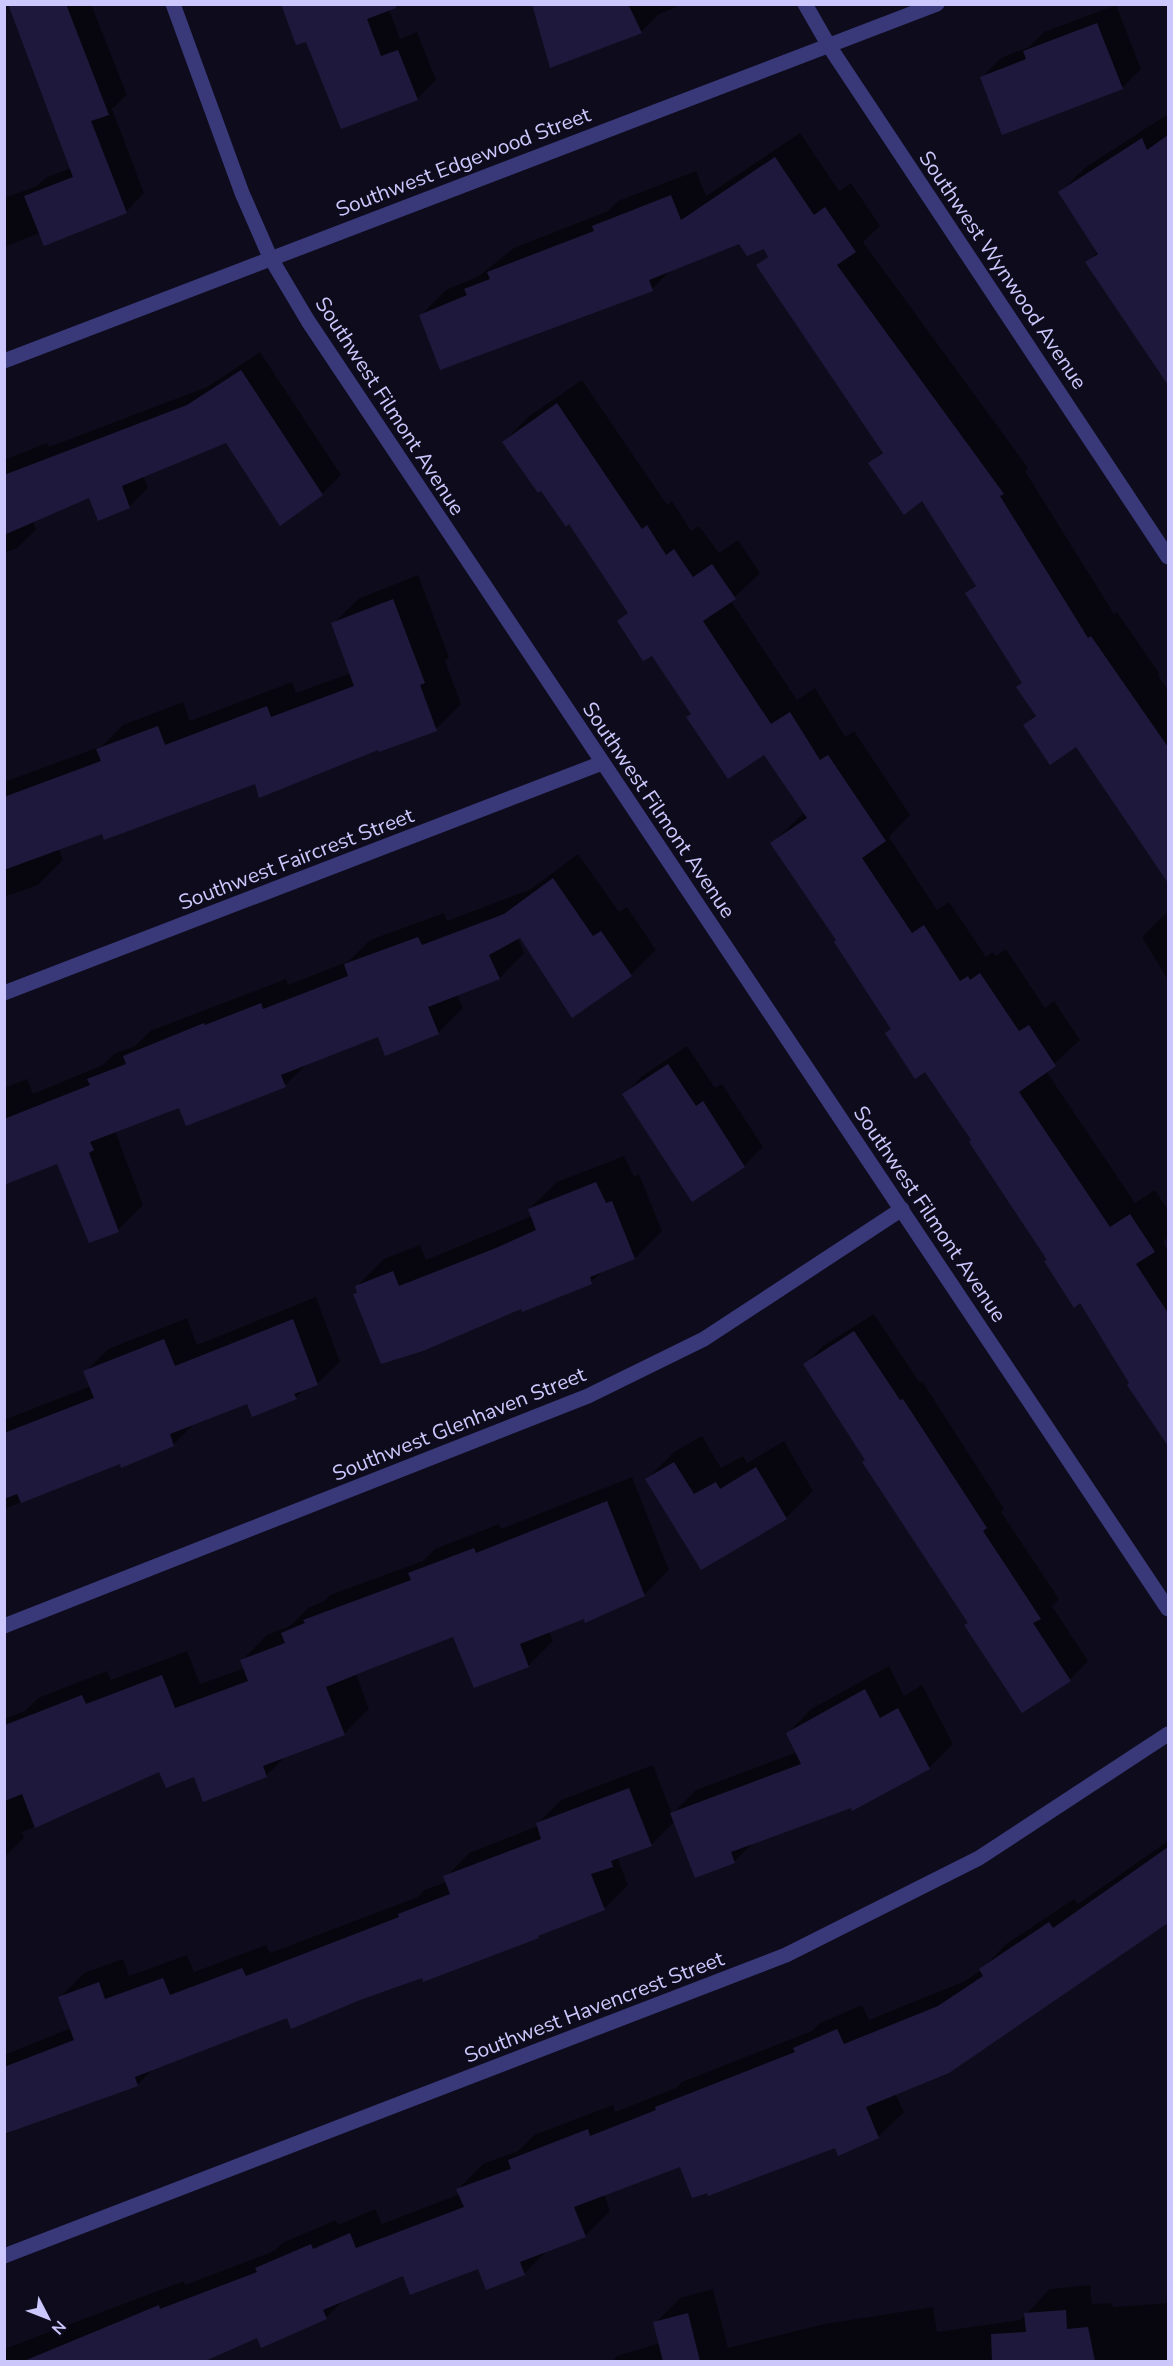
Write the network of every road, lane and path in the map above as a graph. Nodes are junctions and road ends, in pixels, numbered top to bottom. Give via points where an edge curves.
1 (173, 4) edge
2 (805, 4) edge
3 (937, 4) edge
4 (829, 46) junction
5 (270, 257) junction
6 (4, 361) edge
7 (1168, 557) edge
8 (602, 763) junction
9 (4, 993) edge
10 (902, 1209) junction
11 (1168, 1609) edge
12 (4, 1626) edge
13 (1168, 1734) edge
14 (4, 2256) edge

1 - 5 street, Southwest Filmont Avenue via 242,193
2 - 4 street, Southwest Wynwood Avenue
3 - 4 street, Southwest Edgewood Street
4 - 5 street, Southwest Edgewood Street
4 - 7 street, Southwest Wynwood Avenue
5 - 6 street, Southwest Edgewood Street
5 - 8 street, Southwest Filmont Avenue via 308,321
8 - 9 street, Southwest Faircrest Street
8 - 10 street, Southwest Filmont Avenue
10 - 11 street, Southwest Filmont Avenue
10 - 12 street, Southwest Glenhaven Street via 704,1339 588,1396
13 - 14 street, Southwest Havencrest Street via 978,1858 786,1955

